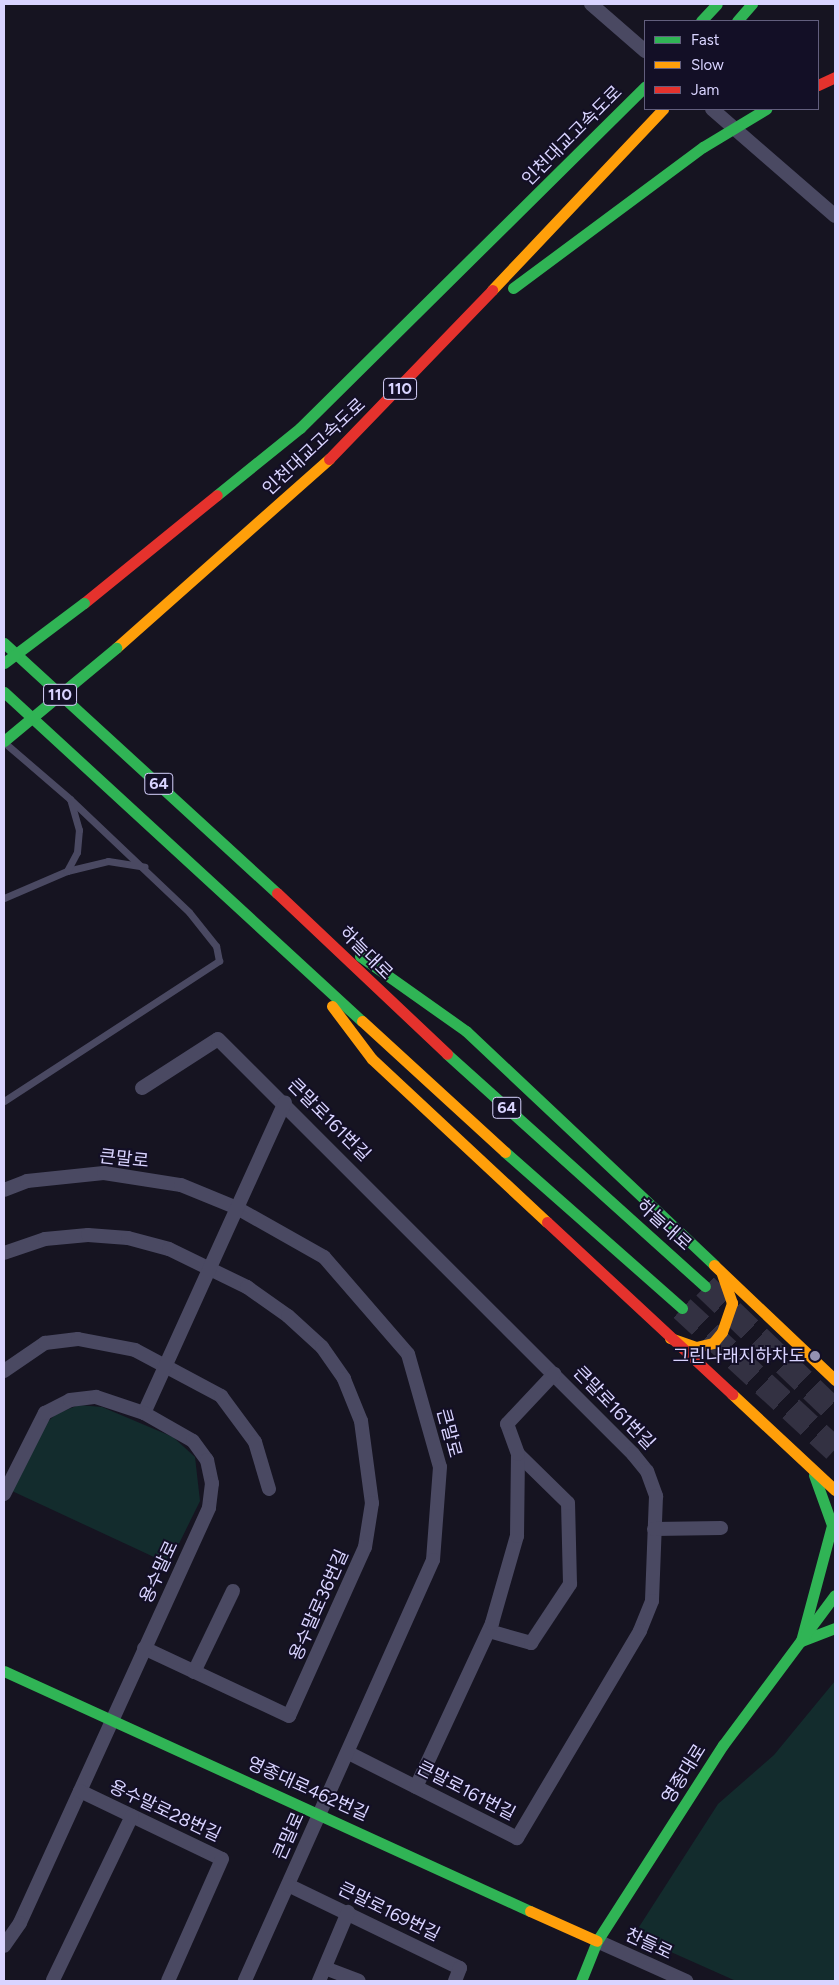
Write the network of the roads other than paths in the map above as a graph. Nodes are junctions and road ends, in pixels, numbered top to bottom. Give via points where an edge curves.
1 (591, 4) edge
2 (717, 4) edge
3 (752, 4) edge
4 (702, 20) edge
5 (738, 20) edge
6 (644, 50) edge
7 (835, 77) edge
8 (819, 85) edge
9 (643, 88) edge
10 (662, 110) edge
11 (713, 110) edge
12 (764, 110) edge
13 (835, 216) edge
14 (454, 334) junction
15 (4, 643) edge
16 (4, 663) edge
17 (4, 692) edge
18 (4, 741) edge
19 (70, 799) junction
20 (146, 867) junction
21 (67, 871) junction
22 (4, 898) edge
23 (314, 926) junction
24 (289, 950) junction
25 (142, 1088) dead end
26 (4, 1101) edge
27 (285, 1102) junction
28 (4, 1190) edge
29 (237, 1208) junction
30 (4, 1253) edge
31 (718, 1267) junction
32 (209, 1268) junction
33 (705, 1286) tunnel mouth
34 (682, 1308) tunnel mouth
35 (665, 1336) junction
36 (166, 1364) junction
37 (4, 1371) edge
38 (554, 1374) junction
39 (835, 1380) edge
40 (144, 1413) junction
41 (518, 1454) junction
42 (810, 1467) junction
43 (269, 1489) dead end
44 (835, 1490) edge
45 (4, 1494) edge
46 (721, 1528) dead end
47 (654, 1529) junction
48 (233, 1591) dead end
49 (835, 1595) edge
50 (835, 1628) edge
51 (489, 1631) junction
52 (801, 1642) junction
53 (144, 1648) junction
54 (4, 1671) edge
55 (194, 1672) junction
56 (112, 1720) junction
57 (349, 1752) junction
58 (416, 1787) junction
59 (80, 1792) junction
60 (320, 1814) junction
61 (132, 1816) junction
62 (288, 1885) junction
63 (348, 1912) junction
64 (597, 1940) junction
65 (4, 1946) edge
66 (322, 1975) edge
67 (53, 1980) dead end
68 (168, 1981) edge
69 (245, 1981) edge
70 (360, 1981) edge
71 (455, 1981) edge
72 (581, 1981) edge
73 (686, 1981) edge

1 - 6 street
2 - 4 main road
3 - 5 main road
7 - 8 main road
9 - 16 main road, 인천대교고속도로 / 110, bridge via 300,428 84,604
10 - 14 main road, 인천대교고속도로 / 110
11 - 13 street
12 - 14 main road, bridge via 703,146
14 - 18 main road, 인천대교고속도로 / 110, bridge via 352,439 116,648
15 - 23 main road, 하늘대로 / 64
17 - 24 main road, 64
18 - 19 lane
19 - 20 lane
19 - 21 lane via 79,830 77,852
20 - 21 lane via 108,861
20 - 26 lane via 216,946 219,961
21 - 22 lane
23 - 31 main road via 466,1031
23 - 33 main road, 하늘대로 / 64 via 410,1020
24 - 34 main road, 64 via 537,1182
24 - 35 main road via 372,1059
25 - 27 street, 큰말로161번길 via 218,1039
27 - 29 street
27 - 38 street, 큰말로161번길
28 - 29 street, 큰말로 via 27,1181 104,1173 181,1185
29 - 32 street
29 - 57 street, 큰말로 via 324,1257 408,1354 440,1467 433,1560
30 - 32 street, 용수말로36번길 via 45,1239 88,1235 128,1238 169,1249
31 - 35 main road via 732,1304 722,1332 713,1343 696,1347
31 - 39 main road
32 - 36 street
32 - 55 street, 용수말로36번길 via 247,1286 288,1316 322,1347 344,1379 361,1420 372,1503 365,1546 354,1578 290,1716
35 - 42 main road
36 - 37 street via 107,1342 78,1339 45,1343
36 - 40 street
36 - 43 street via 214,1391 239,1416 255,1442
38 - 41 street via 507,1424
38 - 47 street, 큰말로161번길 via 647,1471 656,1496
40 - 45 street, 용수말로 via 96,1397 70,1400 45,1412
40 - 53 street, 용수말로 via 193,1441 208,1460 212,1483 209,1508
41 - 51 street via 517,1536
41 - 51 street via 568,1503 570,1584 531,1643
42 - 44 main road
42 - 52 main road via 832,1525
46 - 47 street
47 - 58 street, 큰말로161번길 via 652,1601 640,1632 517,1838
48 - 55 street
49 - 52 main road, 영종대로
50 - 52 main road
51 - 58 street
52 - 64 main road, 영종대로 via 722,1745
53 - 55 street, 용수말로36번길
53 - 56 street, 용수말로
54 - 56 main road, 영종대로462번길
56 - 59 street, 용수말로
56 - 60 main road, 영종대로462번길
57 - 58 street, 큰말로161번길
57 - 60 street, 큰말로
59 - 61 street, 용수말로28번길
59 - 65 street, 용수말로 via 20,1923
60 - 62 street, 큰말로
60 - 64 main road, 영종대로462번길
61 - 67 street
61 - 68 street, 용수말로28번길 via 222,1858
62 - 63 street, 큰말로169번길
62 - 69 street, 큰말로
63 - 66 street
63 - 71 street, 큰말로169번길 via 460,1968
64 - 72 main road, 영종대로
64 - 73 street, 찬들로
66 - 70 street

